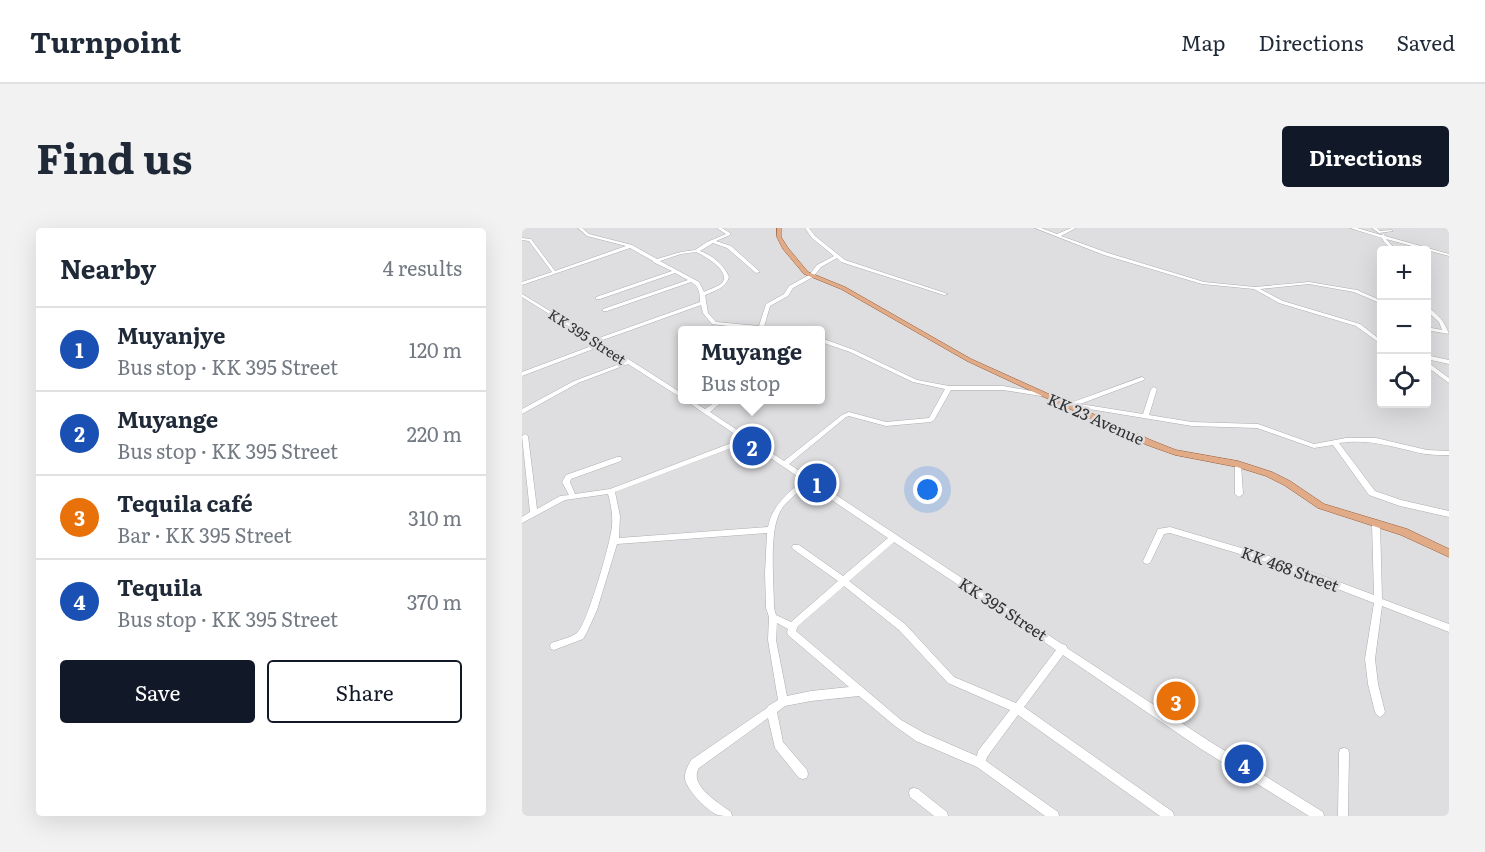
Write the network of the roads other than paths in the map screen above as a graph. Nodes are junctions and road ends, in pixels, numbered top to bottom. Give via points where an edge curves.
1 (580, 228) edge
2 (719, 228) edge
3 (778, 228) edge
4 (807, 228) edge
5 (1037, 228) edge
6 (1074, 228) edge
7 (1352, 228) edge
8 (1374, 228) edge
9 (1391, 231) dead end
10 (1380, 232) junction
11 (1057, 236) junction
12 (1385, 238) junction
13 (522, 239) edge
14 (712, 241) junction
15 (630, 246) junction
16 (1390, 246) edge
17 (696, 251) junction
18 (1449, 255) edge
19 (838, 256) junction
20 (656, 261) junction
21 (554, 272) junction
22 (676, 272) junction
23 (758, 272) dead end
24 (811, 276) junction
25 (691, 280) junction
26 (522, 284) edge
27 (1255, 288) junction
28 (946, 294) dead end
29 (702, 295) junction
30 (522, 296) edge
31 (598, 298) dead end
32 (1377, 301) edge
33 (701, 303) junction
34 (605, 310) dead end
35 (1431, 312) edge
36 (749, 326) edge
37 (761, 326) edge
38 (1431, 329) edge
39 (1447, 333) edge
40 (1377, 340) edge
41 (825, 341) edge
42 (600, 342) junction
43 (1431, 358) edge
44 (1449, 362) edge
45 (627, 363) junction
46 (1431, 367) edge
47 (522, 374) edge
48 (1142, 379) dead end
49 (1449, 381) edge
50 (949, 388) junction
51 (1154, 389) dead end
52 (678, 394) edge
53 (1041, 394) junction
54 (1057, 402) junction
55 (1074, 403) junction
56 (695, 404) edge
57 (715, 404) edge
58 (522, 412) edge
59 (705, 412) junction
60 (1146, 415) junction
61 (525, 436) dead end
62 (747, 440) junction
63 (1335, 442) junction
64 (1449, 451) edge
65 (619, 459) dead end
66 (1238, 464) junction
67 (784, 465) junction
68 (808, 480) junction
69 (611, 491) junction
70 (1239, 494) dead end
71 (573, 496) junction
72 (534, 513) junction
73 (1449, 514) edge
74 (522, 520) edge
75 (1376, 523) junction
76 (771, 530) junction
77 (894, 537) junction
78 (614, 541) junction
79 (796, 547) dead end
80 (1449, 553) edge
81 (1147, 561) dead end
82 (844, 580) junction
83 (1378, 601) junction
84 (772, 617) junction
85 (792, 627) junction
86 (1449, 628) edge
87 (554, 646) dead end
88 (1063, 648) junction
89 (860, 691) junction
90 (783, 702) junction
91 (1017, 708) junction
92 (771, 709) junction
93 (1380, 712) dead end
94 (1344, 753) dead end
95 (981, 763) junction
96 (803, 774) dead end
97 (914, 793) dead end
98 (727, 816) edge
99 (943, 816) edge
100 (1054, 816) edge
101 (1169, 816) edge
102 (1320, 816) edge
103 (1343, 816) edge

1 - 15 street via 588,235
2 - 14 street via 729,234
3 - 24 main road, KK 23 Avenue via 786,249
4 - 19 street
5 - 11 street
6 - 11 street
7 - 12 street
8 - 10 street
9 - 10 street
10 - 12 street
11 - 27 street via 1204,283
12 - 16 street
12 - 18 street
13 - 21 street via 530,240
14 - 17 street
14 - 23 street via 729,247
15 - 20 street
15 - 21 street
17 - 20 street
17 - 29 street via 707,255 727,275 724,283
19 - 24 street via 819,266
19 - 28 street via 843,261
20 - 22 street
21 - 26 street
22 - 25 street
22 - 31 street
24 - 37 street via 768,305
24 - 53 main road, KK 23 Avenue via 843,288 969,360
25 - 29 street via 700,286
25 - 34 street
27 - 32 street via 1305,283 1355,291
27 - 40 street via 1289,305 1358,326
29 - 33 street
30 - 42 street, KK 395 Street
33 - 36 street via 714,323
33 - 42 street
35 - 39 street
38 - 39 street
41 - 50 street via 915,381
42 - 45 street, KK 395 Street
42 - 47 street
43 - 44 street
45 - 52 street, KK 395 Street
45 - 58 street via 571,384
46 - 49 street
48 - 55 street
50 - 53 street via 1004,388
50 - 67 street via 930,420 886,424 849,414
51 - 60 street
53 - 54 main road, KK 23 Avenue
54 - 55 street
54 - 66 main road, KK 23 Avenue via 1175,452
55 - 60 street
56 - 59 street, KK 395 Street
57 - 59 street
59 - 62 street, KK 395 Street
60 - 63 street via 1192,424 1258,426 1314,446
61 - 72 street
62 - 67 street, KK 395 Street
62 - 69 street
63 - 64 street via 1376,440 1436,453
63 - 73 street via 1372,493
65 - 71 street via 568,477 566,482
66 - 70 street
66 - 75 main road, KK 23 Avenue via 1287,483 1321,506
67 - 68 street, KK 395 Street
68 - 76 street via 774,514
68 - 77 street, KK 395 Street
69 - 71 street
69 - 78 street via 618,516
71 - 72 street
72 - 74 street
75 - 80 main road, KK 23 Avenue
75 - 83 street
76 - 78 street
76 - 84 street
77 - 82 street
77 - 88 street, KK 395 Street
78 - 87 street via 585,629 580,636
79 - 82 street
81 - 83 street, KK 468 Street via 1165,529 1272,560
82 - 85 street
82 - 91 street via 902,627 951,680
83 - 86 street, KK 468 Street
83 - 93 street via 1370,659
84 - 85 street
84 - 90 street
85 - 89 street via 791,632
88 - 91 street
88 - 102 street, KK 395 Street via 1205,745
89 - 90 street
89 - 95 street via 920,737
90 - 92 street
91 - 95 street via 982,754
91 - 101 street
92 - 96 street via 779,744
92 - 98 street via 690,769 689,779 695,788
94 - 103 street
95 - 100 street
97 - 99 street

